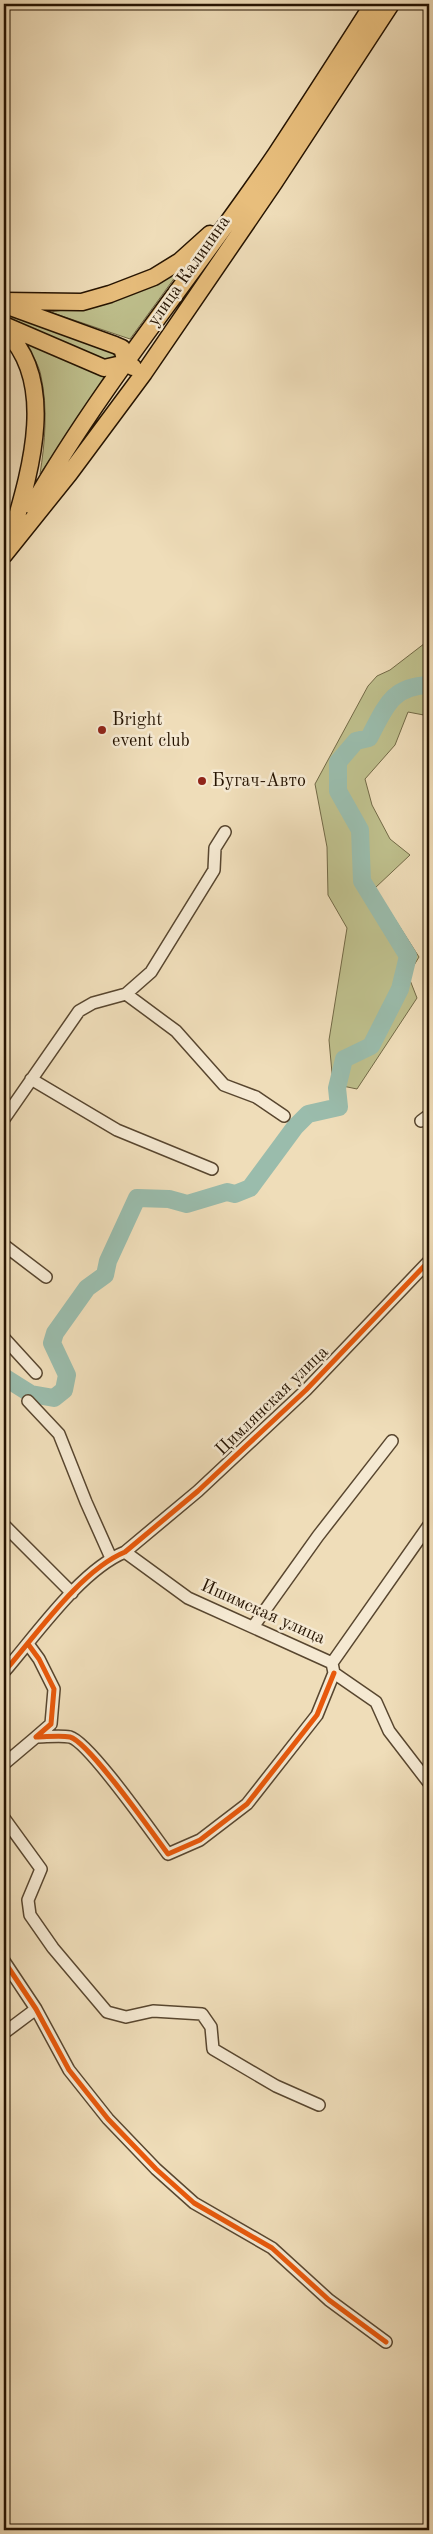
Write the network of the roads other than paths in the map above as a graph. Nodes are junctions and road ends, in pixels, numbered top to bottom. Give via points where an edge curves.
1 (373, 4) edge
2 (391, 4) edge
3 (231, 216) junction
4 (4, 303) edge
5 (4, 324) edge
6 (4, 330) edge
7 (126, 363) junction
8 (144, 373) junction
9 (5, 553) edge
10 (225, 832) dead end
11 (126, 994) junction
12 (31, 1078) junction
13 (284, 1116) dead end
14 (4, 1119) edge
15 (212, 1169) dead end
16 (4, 1244) edge
17 (429, 1261) edge
18 (46, 1277) dead end
19 (4, 1338) edge
20 (36, 1373) dead end
21 (28, 1401) dead end
22 (392, 1441) dead end
23 (4, 1525) edge
24 (429, 1525) edge
25 (125, 1552) junction
26 (111, 1558) junction
27 (72, 1593) junction
28 (253, 1627) junction
29 (28, 1644) junction
30 (333, 1668) junction
31 (4, 1672) edge
32 (36, 1737) junction
33 (4, 1764) edge
34 (429, 1783) edge
35 (4, 1818) edge
36 (4, 1961) edge
37 (36, 2009) junction
38 (4, 2033) edge
39 (319, 2105) dead end
40 (386, 2342) dead end

1 - 3 main road, улица Калинина via 276,154
2 - 8 main road, улица Калинина
3 - 4 main road via 180,261 154,277 110,294 82,302
3 - 7 main road, улица Калинина
4 - 7 main road via 16,311 122,348
5 - 7 main road via 104,368
6 - 9 main road via 21,354 34,383 36,415 24,492
7 - 8 main road
7 - 9 main road, улица Калинина via 54,468
8 - 9 main road, улица Калинина
10 - 11 street via 215,848 214,870 151,972
11 - 12 street via 93,1003 79,1011
11 - 13 street via 176,1031 224,1084 256,1097
12 - 14 street
12 - 15 street via 117,1130
16 - 18 street
17 - 25 street, Цимлянская улица via 306,1390 198,1491
19 - 20 street
21 - 26 street via 59,1434
22 - 28 street
23 - 27 street
24 - 30 street
25 - 26 street, Цимлянская улица
25 - 28 street, Ишимская улица via 188,1598
26 - 27 street, Цимлянская улица
27 - 29 street, Цимлянская улица
28 - 30 street, Ишимская улица
29 - 31 street, Цимлянская улица
29 - 32 street via 40,1659 54,1689 51,1724
30 - 32 street via 317,1715 247,1804 200,1840 168,1854 79,1743 71,1737
30 - 34 street, Ишимская улица via 376,1702 389,1730
32 - 33 street
35 - 39 street via 41,1869 28,1900 30,1915 53,1948 107,2012 126,2017 153,2012 202,2014 211,2027 213,2049 276,2086
36 - 37 street
37 - 38 street
37 - 40 street via 69,2070 108,2119 156,2170 194,2203 272,2248 329,2300

